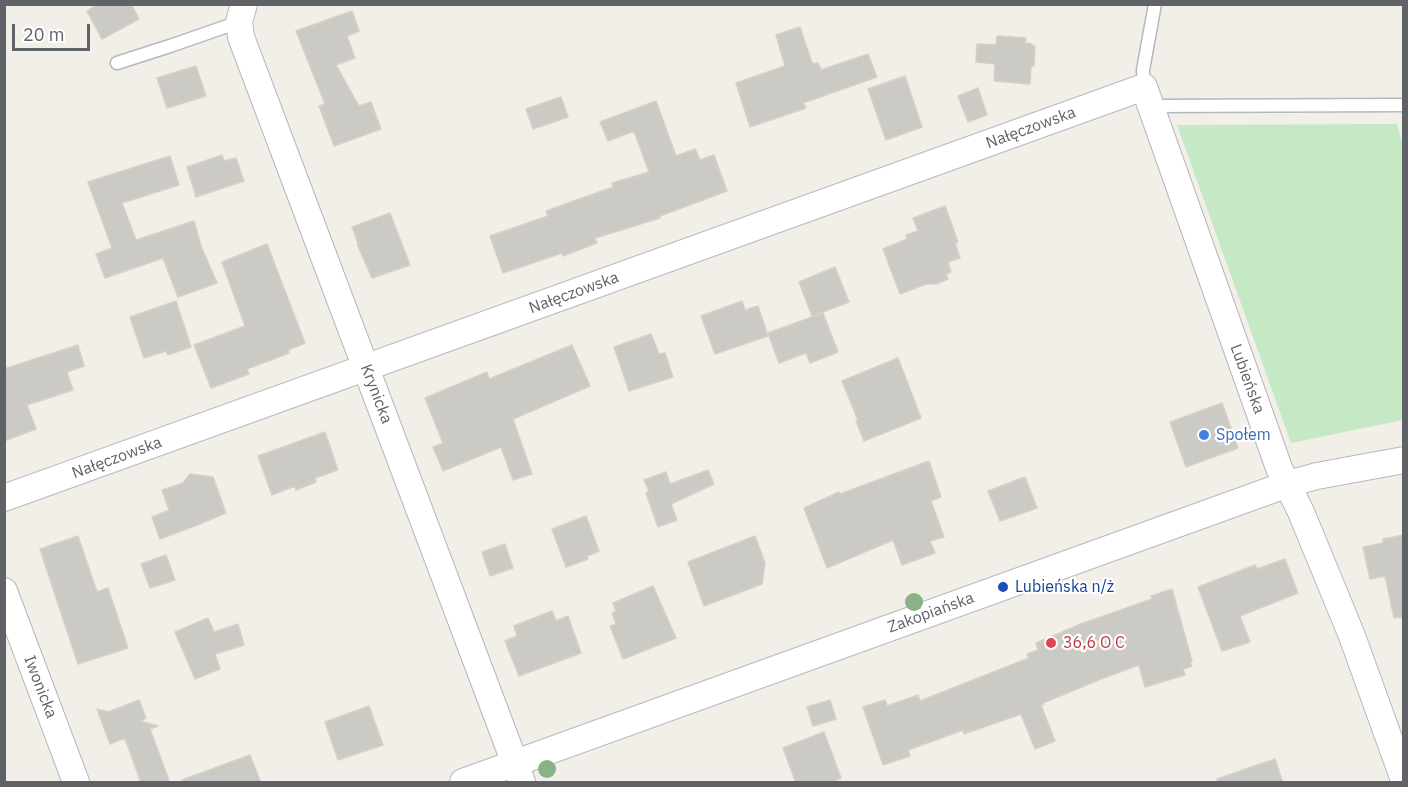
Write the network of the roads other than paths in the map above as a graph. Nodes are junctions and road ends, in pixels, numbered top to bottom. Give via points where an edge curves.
1 (1155, 4) edge
2 (242, 13) edge
3 (117, 63) dead end
4 (1147, 97) junction
5 (1404, 105) edge
6 (366, 368) junction
7 (1404, 460) edge
8 (1288, 484) junction
9 (4, 498) edge
10 (4, 591) edge
11 (518, 773) edge
12 (1404, 780) edge
13 (76, 783) edge
14 (462, 783) edge

1 - 4 lane, Lubieńska via 1143,70
2 - 3 lane via 170,46
2 - 6 street, Krynicka via 241,37
4 - 5 lane
4 - 6 street, Nałęczowska
4 - 8 street, Lubieńska
6 - 9 street, Nałęczowska
6 - 11 street, Krynicka
7 - 8 street, Zakopiańska
8 - 11 street, Zakopiańska
8 - 12 street, Lubieńska via 1352,636
10 - 13 street, Iwonicka
11 - 14 street, Zakopiańska

